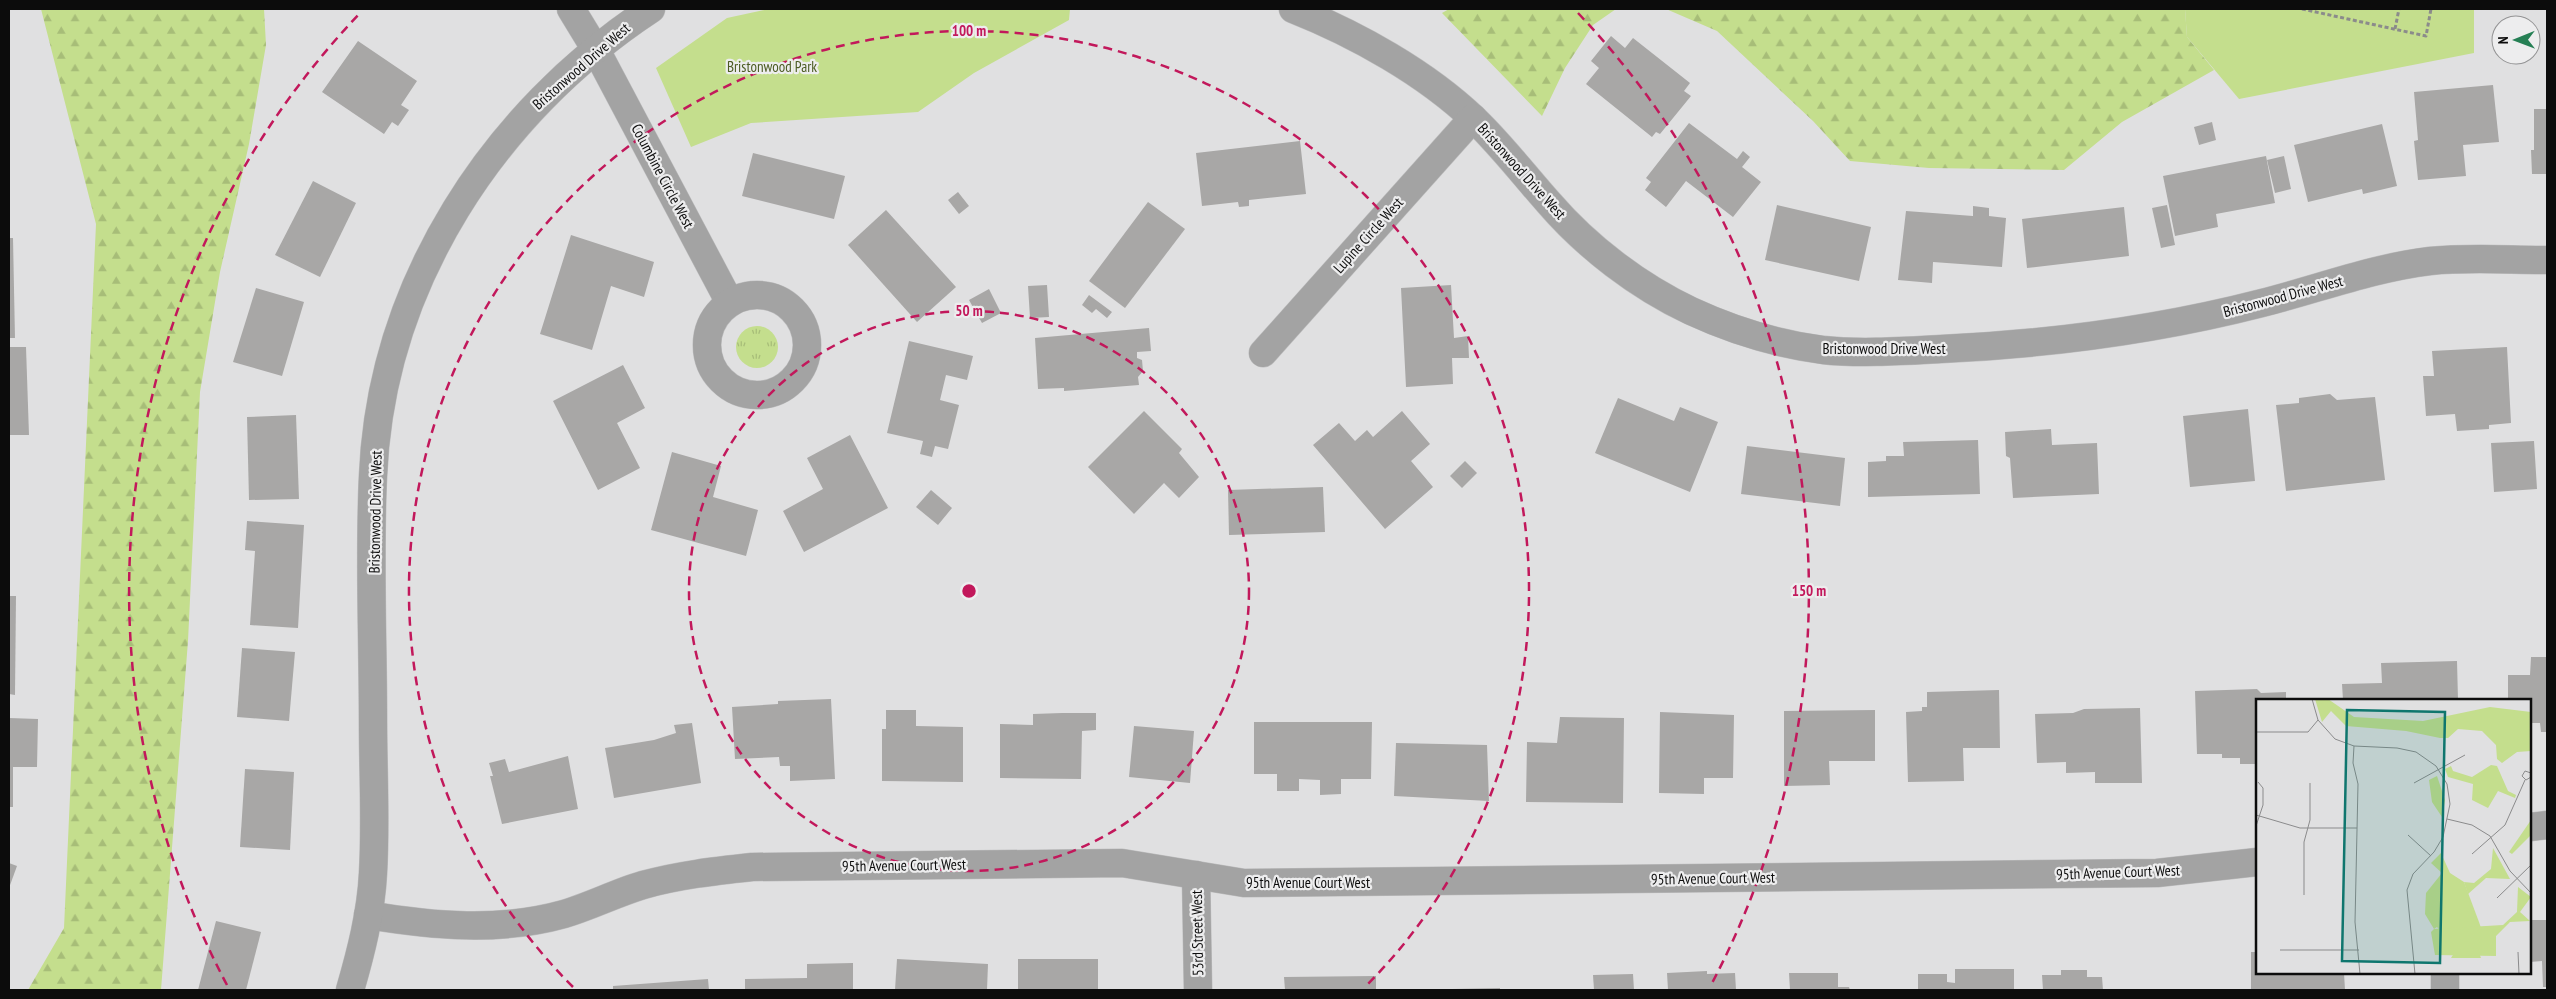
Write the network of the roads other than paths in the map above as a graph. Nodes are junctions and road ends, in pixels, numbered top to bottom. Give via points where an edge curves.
1 (572, 9) edge
2 (651, 9) edge
3 (1294, 9) edge
4 (596, 50) junction
5 (1473, 118) junction
6 (2547, 260) edge
7 (730, 303) dead end
8 (1263, 353) dead end
9 (2547, 825) edge
10 (2531, 827) edge
11 (2256, 862) edge
12 (1196, 876) junction
13 (368, 914) junction
14 (2445, 974) edge
15 (350, 990) edge
16 (1198, 990) edge
17 (2445, 990) edge

1 - 4 street, Columbine Circle West
2 - 4 street, Bristonwood Drive West
3 - 5 street, Bristonwood Drive West via 1363,42 1430,83
4 - 7 street, Columbine Circle West
4 - 13 street, Bristonwood Drive West via 557,82 522,118 461,199 416,285 387,379 373,475 373,873
5 - 6 street, Bristonwood Drive West via 1511,157 1551,206 1601,254 1659,294 1739,330 1824,350 1912,351 2088,337 2186,321 2374,271 2429,262
5 - 8 street, Lupine Circle West
9 - 10 street
11 - 12 street, 95th Avenue Court West via 2157,873 1244,883
12 - 13 street, 95th Avenue Court West via 1122,863 752,867 696,873 643,886 564,914 533,920 470,926 418,923
12 - 16 street, 53rd Street West
13 - 15 street, Bristonwood Drive West
14 - 17 street

